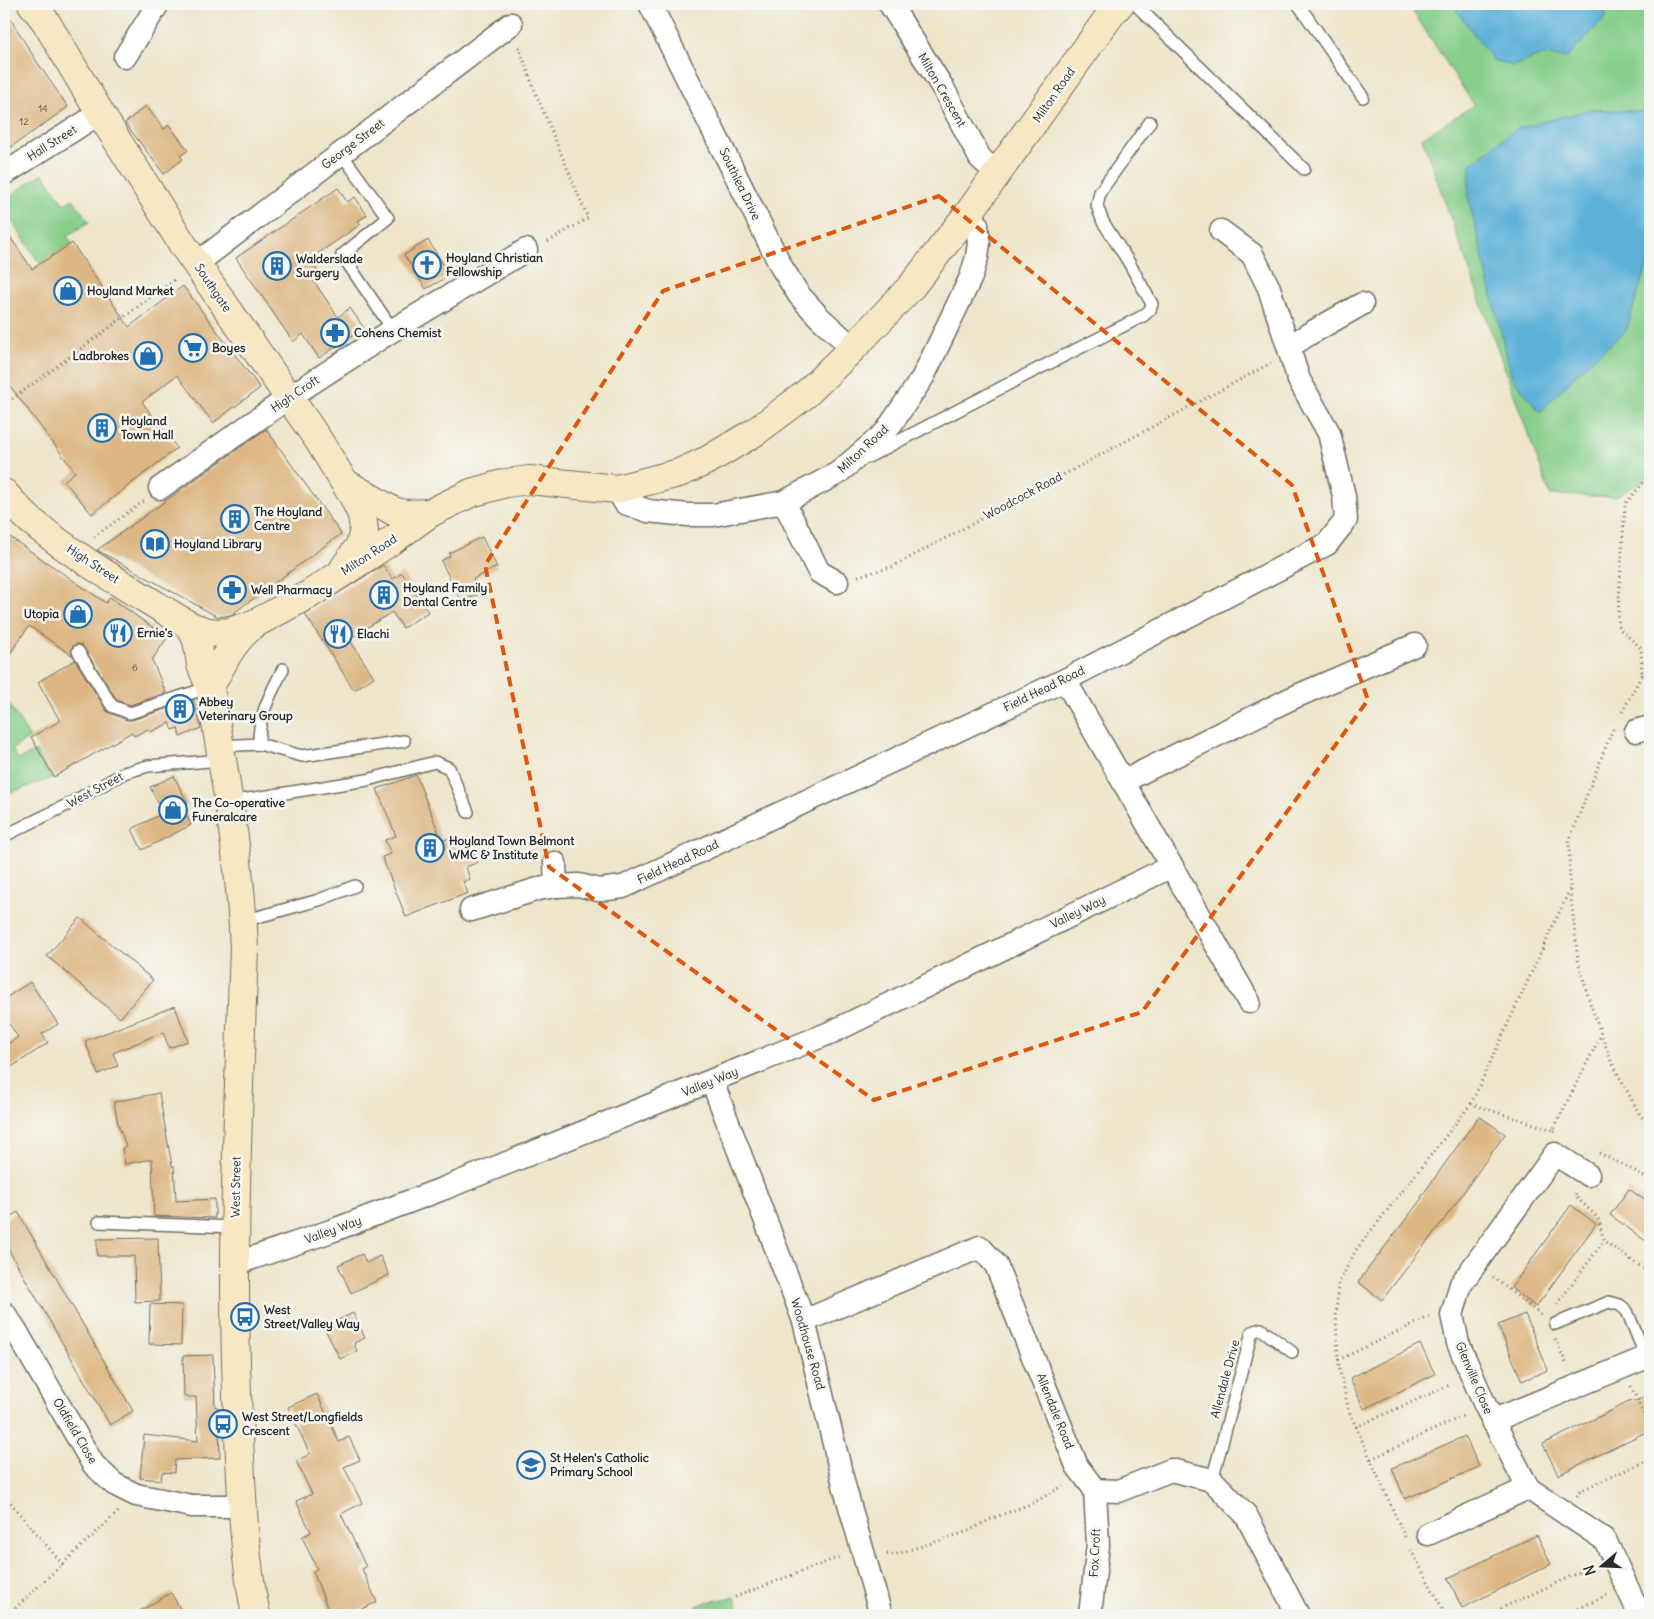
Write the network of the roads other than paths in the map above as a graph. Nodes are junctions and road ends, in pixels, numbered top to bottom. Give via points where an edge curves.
1 (32, 4) edge
2 (158, 4) edge
3 (650, 4) edge
4 (890, 4) edge
5 (1120, 4) edge
6 (1135, 4) edge
7 (1298, 4) edge
8 (510, 24) road end
9 (125, 57) dead end
10 (1363, 97) dead end
11 (100, 113) junction
12 (1150, 122) dead end
13 (341, 153) junction
14 (1304, 169) dead end
15 (4, 174) edge
16 (998, 174) junction
17 (971, 210) junction
18 (1221, 231) dead end
19 (526, 250) road end
20 (196, 264) junction
21 (1362, 304) dead end
22 (393, 330) junction
23 (1289, 347) junction
24 (853, 348) junction
25 (288, 398) junction
26 (838, 473) junction
27 (346, 484) junction
28 (160, 488) road end
29 (617, 489) junction
30 (4, 492) edge
31 (784, 502) junction
32 (4, 508) edge
33 (430, 513) junction
34 (29, 519) junction
35 (341, 572) junction
36 (837, 582) road end
37 (254, 624) junction
38 (190, 626) junction
39 (1415, 645) dead end
40 (78, 651) dead end
41 (283, 669) dead end
42 (1065, 680) junction
43 (210, 687) junction
44 (404, 741) dead end
45 (259, 744) junction
46 (221, 753) junction
47 (1124, 781) junction
48 (229, 802) junction
49 (468, 812) dead end
50 (4, 836) edge
51 (554, 863) dead end
52 (1172, 866) junction
53 (355, 886) dead end
54 (547, 888) junction
55 (471, 910) dead end
56 (243, 921) junction
57 (1248, 1002) dead end
58 (712, 1081) junction
59 (1588, 1176) road end
60 (99, 1222) dead end
61 (235, 1227) junction
62 (234, 1264) junction
63 (4, 1313) edge
64 (804, 1321) junction
65 (1552, 1326) road end
66 (1292, 1352) dead end
67 (1648, 1357) edge
68 (1489, 1413) junction
69 (1212, 1480) junction
70 (1089, 1482) junction
71 (1528, 1488) junction
72 (242, 1506) junction
73 (1428, 1534) dead end
74 (256, 1615) edge
75 (880, 1615) edge
76 (1090, 1615) edge
77 (1298, 1615) edge
78 (1640, 1615) edge

1 - 11 main road, Southgate
2 - 9 street
3 - 24 street, Southlea Drive via 782,268 799,295
4 - 16 street, Milton Crescent via 943,88 980,158
5 - 16 main road, Milton Road
6 - 14 lane
7 - 10 lane
8 - 13 street, George Street
11 - 15 street, Hall Street
11 - 20 main road, Southgate
12 - 26 lane via 1100,192 1097,206 1103,222 1152,304 1150,310
13 - 20 street, George Street
13 - 22 lane via 388,218 342,255
16 - 17 main road, Milton Road
17 - 24 main road, Milton Road via 911,286
17 - 26 street, Milton Road via 978,226 977,257 971,277 923,377 885,433
18 - 23 street, Field Head Road via 1252,254 1269,288
19 - 22 street, High Croft
20 - 25 main road, Southgate
21 - 23 street
22 - 25 street, High Croft
23 - 42 street, Field Head Road via 1299,380 1329,433 1344,496 1346,520 1327,544
24 - 29 main road, Milton Road via 806,394 731,448 679,473
25 - 27 main road, Southgate
25 - 28 street, High Croft
26 - 31 street, Milton Road
27 - 33 main road, Milton Road via 393,512
27 - 35 main road, Southgate via 362,515 364,530 360,545
29 - 31 street, Milton Road via 625,503 648,511 688,515 713,515
29 - 33 main road, Milton Road via 529,480 471,493
30 - 34 main road, High Street
31 - 36 street via 819,572
32 - 34 main road
33 - 35 main road, Milton Road
34 - 38 main road, High Street via 74,552
35 - 37 main road, Milton Road via 310,594
37 - 38 main road, High Street via 229,632 204,631
37 - 43 main road via 232,646
38 - 43 main road, West Street
39 - 47 street via 1290,699
40 - 43 lane via 112,706 130,713
41 - 45 lane via 267,700 261,719
42 - 47 street
42 - 54 street, Field Head Road via 623,888 599,890 579,885
43 - 46 main road, West Street
44 - 45 lane via 302,756
45 - 46 lane
46 - 48 main road, West Street
46 - 50 lane, West Street via 124,773
47 - 52 street
48 - 49 lane via 367,780 435,762 450,768
48 - 56 main road, West Street
51 - 54 street
52 - 57 street
52 - 58 street, Valley Way via 832,1032
53 - 56 lane via 319,900
54 - 55 street, Field Head Road
56 - 61 main road, West Street
58 - 62 street, Valley Way via 436,1192
58 - 64 street, Woodhouse Road
59 - 68 street, Glenville Close via 1555,1154 1461,1284 1452,1316 1458,1343
60 - 61 lane
61 - 62 main road, West Street
62 - 72 main road, West Street
63 - 72 street, Oldfield Close via 93,1464 114,1484 136,1495 192,1506
64 - 70 street, Allendale Road via 980,1247 996,1265 1077,1466
64 - 75 street, Woodhouse Road
65 - 67 lane via 1609,1302 1620,1305 1627,1311
66 - 69 lane, Allendale Drive via 1261,1329 1252,1332
67 - 68 street via 1576,1387
68 - 71 street, Glenville Close
69 - 70 street via 1171,1470 1118,1491
69 - 77 street via 1246,1516
70 - 76 street, Fox Croft via 1098,1545
71 - 73 street
71 - 78 street, Glenville Close via 1606,1540
72 - 74 main road, West Street via 248,1578

